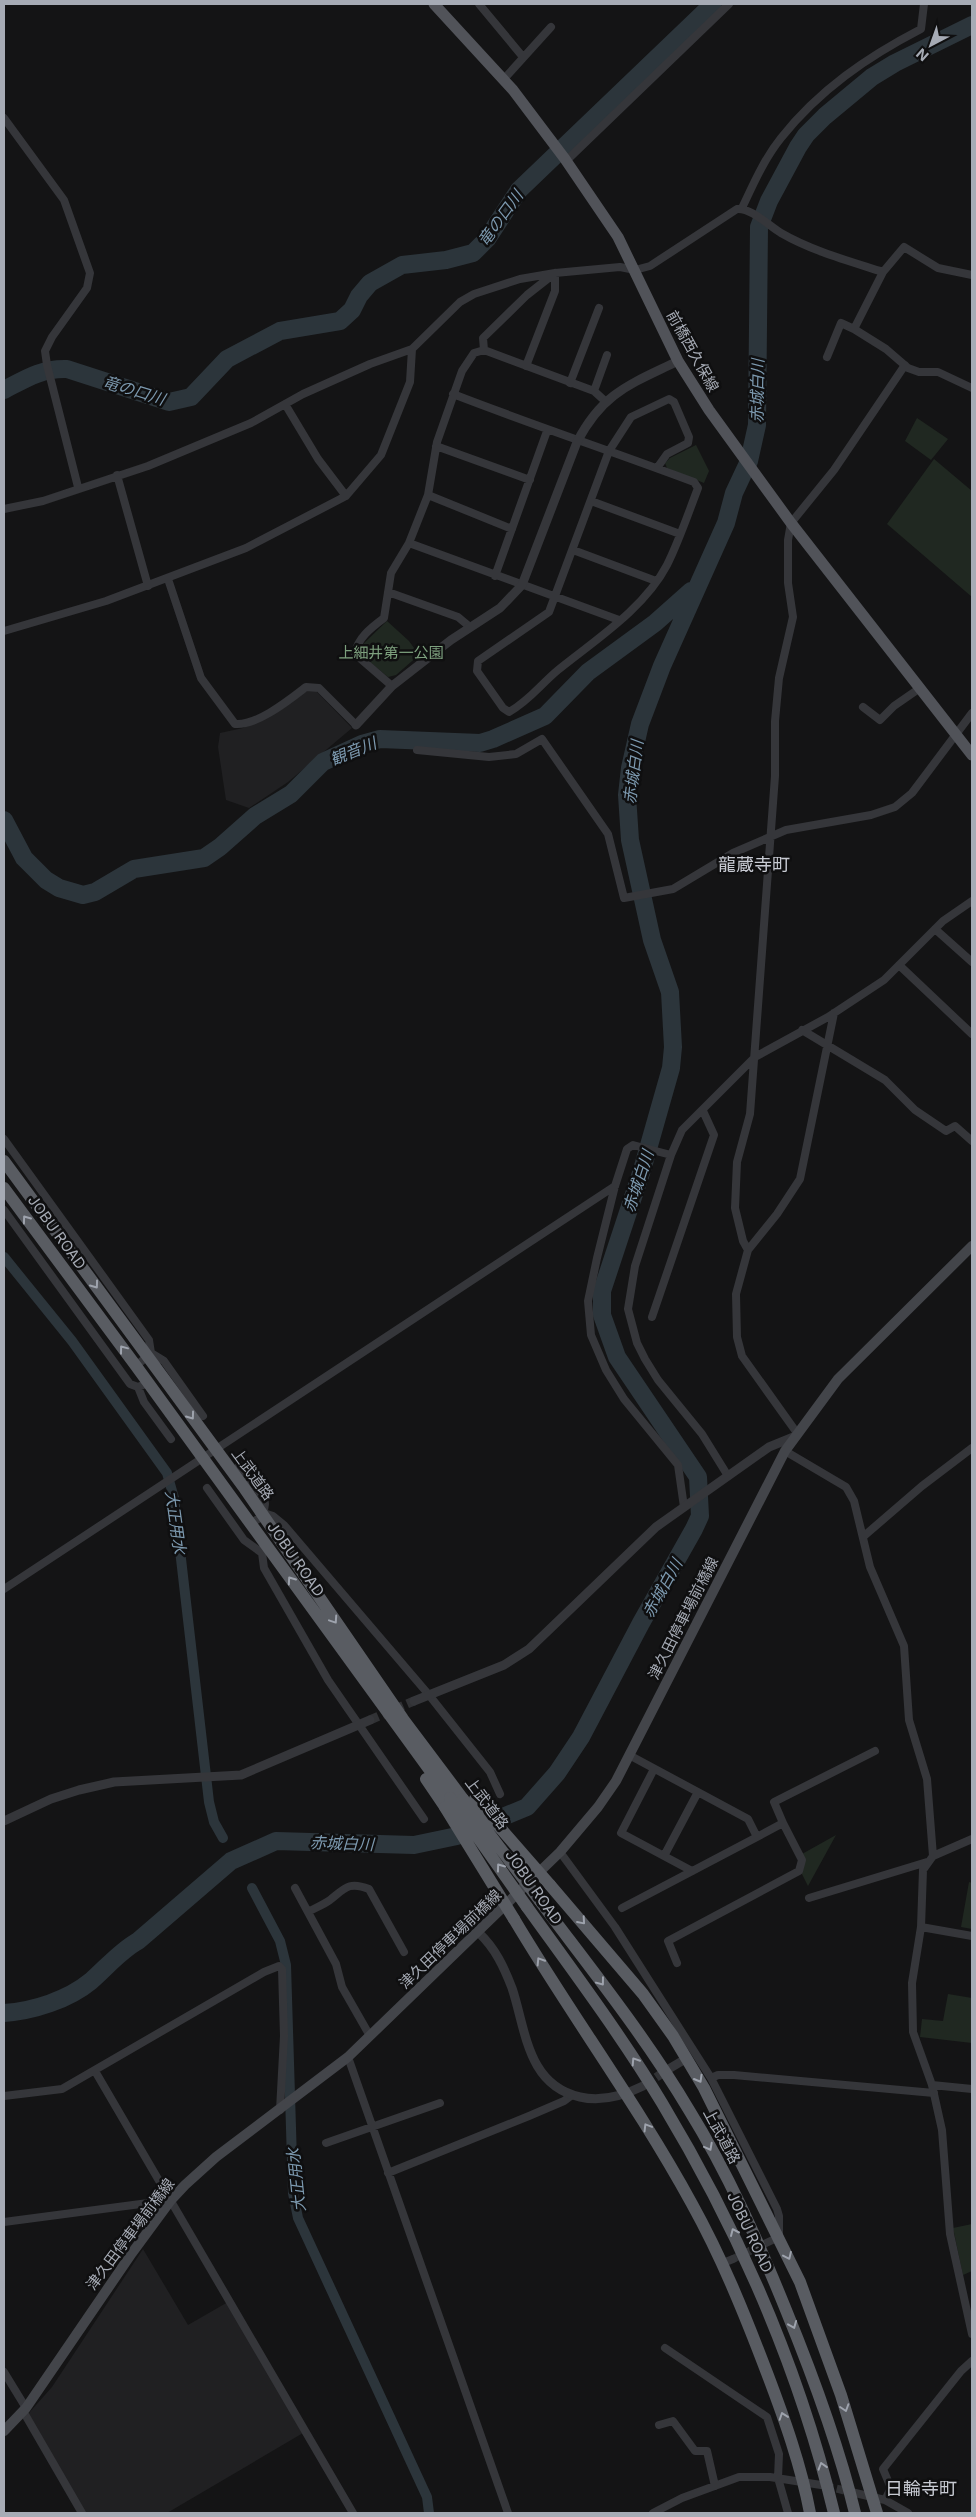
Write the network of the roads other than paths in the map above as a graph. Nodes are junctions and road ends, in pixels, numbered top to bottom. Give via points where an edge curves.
1 (434, 4) edge
2 (479, 4) edge
3 (729, 4) edge
4 (924, 4) edge
5 (551, 27) dead end
6 (523, 57) junction
7 (504, 79) junction
8 (4, 118) edge
9 (565, 160) junction
10 (744, 209) junction
11 (635, 270) junction
12 (883, 272) junction
13 (555, 273) junction
14 (972, 275) edge
15 (599, 308) dead end
16 (854, 329) junction
17 (412, 349) junction
18 (484, 350) junction
19 (607, 355) dead end
20 (827, 357) dead end
21 (678, 361) junction
22 (905, 365) junction
23 (526, 366) junction
24 (570, 383) junction
25 (972, 388) edge
26 (594, 392) junction
27 (453, 394) junction
28 (605, 401) junction
29 (285, 404) junction
30 (547, 431) junction
31 (577, 442) junction
32 (436, 446) junction
33 (609, 450) junction
34 (657, 468) junction
35 (117, 475) junction
36 (530, 480) junction
37 (78, 487) junction
38 (428, 495) junction
39 (346, 496) junction
40 (590, 501) junction
41 (4, 509) edge
42 (791, 523) junction
43 (512, 529) junction
44 (680, 534) junction
45 (409, 543) junction
46 (573, 550) junction
47 (496, 576) junction
48 (168, 578) junction
49 (656, 581) junction
50 (522, 585) junction
51 (148, 586) junction
52 (388, 592) junction
53 (556, 598) junction
54 (619, 620) junction
55 (470, 628) junction
56 (4, 631) edge
57 (392, 686) junction
58 (920, 688) junction
59 (863, 707) dead end
60 (972, 713) edge
61 (356, 725) joint
62 (956, 734) junction
63 (417, 750) dead end
64 (972, 755) edge
65 (769, 839) junction
66 (972, 901) edge
67 (935, 928) junction
68 (972, 962) edge
69 (899, 965) junction
70 (834, 1014) junction
71 (802, 1030) junction
72 (972, 1034) edge
73 (828, 1044) junction
74 (755, 1058) junction
75 (704, 1111) junction
76 (4, 1139) edge
77 (972, 1141) edge
78 (670, 1155) junction
79 (4, 1160) edge
80 (615, 1186) junction
81 (4, 1188) edge
82 (4, 1210) edge
83 (972, 1246) edge
84 (748, 1250) junction
85 (652, 1317) dead end
86 (149, 1354) junction
87 (136, 1366) junction
88 (143, 1385) junction
89 (204, 1416) dead end
90 (796, 1434) junction
91 (171, 1439) dead end
92 (214, 1448) junction
93 (972, 1448) edge
94 (785, 1451) junction
95 (202, 1456) junction
96 (239, 1465) dead end
97 (725, 1478) junction
98 (207, 1488) dead end
99 (684, 1507) junction
100 (263, 1516) junction
101 (251, 1523) junction
102 (864, 1536) junction
103 (263, 1548) junction
104 (4, 1589) edge
105 (429, 1695) junction
106 (414, 1701) tunnel mouth
107 (370, 1720) tunnel mouth
108 (358, 1725) junction
109 (875, 1751) dead end
110 (629, 1755) junction
111 (654, 1769) junction
112 (698, 1792) junction
113 (500, 1794) dead end
114 (469, 1799) junction
115 (447, 1802) junction
116 (424, 1820) dead end
117 (4, 1821) edge
118 (784, 1823) junction
119 (757, 1837) junction
120 (972, 1839) edge
121 (560, 1852) junction
122 (664, 1856) junction
123 (930, 1859) junction
124 (692, 1871) junction
125 (295, 1888) dead end
126 (809, 1898) dead end
127 (622, 1908) dead end
128 (308, 1912) junction
129 (921, 1927) junction
130 (479, 1933) junction
131 (972, 1936) edge
132 (404, 1952) dead end
133 (677, 1963) dead end
134 (370, 2036) junction
135 (348, 2057) junction
136 (687, 2058) junction
137 (667, 2070) tunnel mouth
138 (95, 2071) junction
139 (711, 2078) junction
140 (643, 2086) tunnel mouth
141 (933, 2089) junction
142 (972, 2089) edge
143 (627, 2094) junction
144 (572, 2095) junction
145 (4, 2096) edge
146 (440, 2103) dead end
147 (281, 2109) junction
148 (372, 2127) junction
149 (326, 2143) dead end
150 (388, 2173) junction
151 (171, 2200) junction
152 (4, 2222) edge
153 (779, 2237) junction
154 (764, 2244) tunnel mouth
155 (972, 2334) edge
156 (665, 2348) dead end
157 (972, 2360) edge
158 (4, 2372) edge
159 (24, 2410) junction
160 (659, 2425) dead end
161 (4, 2431) edge
162 (778, 2478) junction
163 (803, 2481) junction
164 (820, 2485) tunnel mouth
165 (715, 2486) junction
166 (851, 2492) tunnel mouth
167 (872, 2495) junction
168 (885, 2500) junction
169 (82, 2513) edge
170 (353, 2513) edge
171 (508, 2513) edge
172 (653, 2513) edge
173 (788, 2513) edge
174 (810, 2513) edge
175 (834, 2513) edge
176 (855, 2513) edge
177 (878, 2513) edge
178 (908, 2513) edge

1 - 7 main road, 前橋西久保線
2 - 6 street
3 - 9 street
4 - 10 street via 920,28 856,65 824,91 780,139
5 - 6 street
6 - 7 street
7 - 9 main road, 前橋西久保線
8 - 37 street via 64,200 90,273 87,288 52,337 46,351 46,365
9 - 11 main road, 前橋西久保線 via 618,237
10 - 11 street via 738,208 650,266
10 - 12 street via 783,234 827,254
11 - 13 street via 620,267
11 - 21 main road, 前橋西久保線
12 - 14 street via 904,247 938,268
12 - 16 street
13 - 17 street via 520,279 474,294 460,302
13 - 18 street via 483,338
13 - 23 street via 555,291
15 - 24 street
16 - 20 street via 841,323
16 - 22 street
17 - 29 street via 370,364
17 - 39 street via 410,382 381,455
18 - 23 street
18 - 27 street via 474,353
19 - 26 street
21 - 28 street via 618,390
21 - 42 main road, 前橋西久保線
22 - 25 street via 919,372 938,372
22 - 42 street via 834,470
23 - 24 street
24 - 26 street
26 - 28 street
27 - 30 street
27 - 32 street
28 - 31 street via 588,421
29 - 35 street via 250,423 148,466
29 - 39 street via 318,459
30 - 31 street
30 - 36 street
31 - 33 street
31 - 50 street
32 - 36 street
32 - 38 street
33 - 34 street
33 - 34 street via 631,417 669,399 674,402 689,437 688,444 667,454
33 - 40 street
34 - 44 street via 694,482 698,488
35 - 37 street
35 - 51 street
36 - 43 street
37 - 41 street via 43,501
38 - 43 street
38 - 45 street
39 - 48 street via 246,548
40 - 44 street
40 - 46 street
42 - 58 main road, 前橋西久保線
42 - 65 street via 788,583 793,618 776,704 775,776
43 - 47 street
44 - 49 street
45 - 47 street
45 - 52 street via 391,573
46 - 49 street
46 - 53 street
47 - 50 street
48 - 51 street
48 - 61 street via 202,678 235,724 244,725 279,707 306,687 320,688
49 - 54 street
50 - 53 street
50 - 55 street via 500,608
51 - 56 street
52 - 55 street via 458,617
52 - 57 street via 384,618 366,632 355,654
53 - 54 street
53 - 54 street via 549,612 478,661 477,670 509,712 524,704 549,677
55 - 57 street
57 - 61 street
58 - 59 street via 880,720
58 - 62 main road, 前橋西久保線
60 - 62 street
62 - 64 main road, 前橋西久保線
62 - 65 street via 912,793 895,807 871,815 786,830
63 - 65 street via 489,757 516,754 542,739 608,834 624,898 672,889 733,853
65 - 74 street
66 - 67 street
67 - 68 street
67 - 69 street
69 - 70 street via 884,980
69 - 72 street
70 - 71 street
70 - 73 street
71 - 73 street
71 - 74 street
73 - 77 street via 885,1080 935,1125 946,1131 955,1126
73 - 84 street via 800,1179
74 - 75 street
74 - 84 street via 750,1114 737,1162 735,1208
75 - 78 street via 682,1130
75 - 85 street via 714,1134
76 - 86 street via 149,1340
78 - 80 street via 633,1145 627,1149
78 - 97 street via 634,1266 628,1309 645,1359 702,1434
79 -> 86 highway, 上武道路
80 - 92 street
80 - 99 street via 588,1301 591,1335 606,1370 624,1399 678,1465
87 -> 81 highway, JOBU ROAD
82 - 88 street via 130,1384
83 - 90 main road, 津久田停車場前橋線 via 838,1379
84 - 90 street via 736,1294 737,1337 742,1356
86 - 87 street
86 - 89 street via 164,1361
86 -> 92 highway, 上武道路
87 - 88 highway, JOBU ROAD
88 - 91 street via 144,1402
88 - 95 highway, JOBU ROAD
90 - 94 main road, 津久田停車場前橋線
90 - 97 street via 769,1447
92 - 95 street
92 - 100 highway, 上武道路
93 - 102 street
94 - 102 street via 846,1487 854,1501
94 - 110 main road, 津久田停車場前橋線
95 - 101 highway, JOBU ROAD
95 - 104 street
96 - 100 street via 265,1501
97 - 99 street
98 - 103 street via 244,1540
99 - 105 street via 636,1545 529,1649 504,1665
100 - 101 street
100 - 105 street via 273,1516 284,1525
100 -> 114 highway, 上武道路 via 403,1719
101 - 103 highway, JOBU ROAD
102 - 123 street via 870,1567 904,1646 909,1720 927,1779
103 - 108 street via 264,1568 328,1680
115 -> 103 highway, JOBU ROAD via 339,1648
105 - 106 street
105 - 113 street via 490,1772
107 - 108 street
108 - 116 street
108 - 117 street via 241,1775 114,1782 52,1799
109 - 118 street via 774,1802
110 - 111 street
110 - 121 main road, 津久田停車場前橋線 via 598,1807
111 - 112 street
111 - 122 street via 621,1833
112 - 119 street via 748,1819
112 - 122 street
114 -> 136 highway, bridge via 550,1885 643,1994
114 -> 176 highway, 上武道路, bridge via 540,1901 622,2008 689,2110 754,2229 813,2375
143 -> 115 highway, bridge via 567,2006
175 -> 115 highway, JOBU ROAD, bridge via 796,2382 729,2221 662,2102 609,2021
118 - 119 street
118 - 133 street via 802,1860 799,1871 668,1941
119 - 124 street
120 - 123 street
121 - 130 main road, 津久田停車場前橋線
121 - 139 street via 615,1927
122 - 124 street
123 - 126 street
123 - 129 street via 923,1870
124 - 127 street
125 - 128 street
128 - 132 street via 344,1887 360,1885 369,1889
128 - 134 street via 336,1964 342,1987
129 - 131 street
129 - 141 street via 912,1983 913,2032
130 - 134 main road, 津久田停車場前橋線
130 - 144 street via 493,1948 507,1976 534,2062 555,2086
134 - 135 main road, 津久田停車場前橋線
135 - 147 main road, 津久田停車場前橋線
135 - 148 street
136 - 137 street
136 -> 153 highway
138 - 145 street via 62,2089
138 - 147 street via 279,1966 282,1969 284,2036
138 - 151 street
139 - 141 street via 734,2075
139 - 153 street via 780,2216
140 - 143 street
141 - 142 street
141 - 155 street via 942,2130 950,2234
143 - 144 street via 597,2099
163 -> 143 highway via 728,2261
144 - 150 street
146 - 148 street
147 - 151 main road, 津久田停車場前橋線 via 216,2157
148 - 149 street
148 - 150 street
150 - 171 street
151 - 152 street
151 - 159 main road, 津久田停車場前橋線
151 - 170 street
153 - 154 street
153 -> 167 highway via 800,2282 841,2395
156 - 162 street via 767,2417 779,2454
157 - 168 street via 883,2469 891,2488
158 - 159 street
159 - 161 main road, 津久田停車場前橋線
159 - 169 street
160 - 165 street via 673,2421 696,2451 707,2451
162 - 163 street
162 - 165 street via 739,2476
162 - 173 street
163 - 164 street
163 - 174 highway
165 - 172 street
166 - 167 street
167 - 168 street
167 - 177 highway
168 - 178 street

